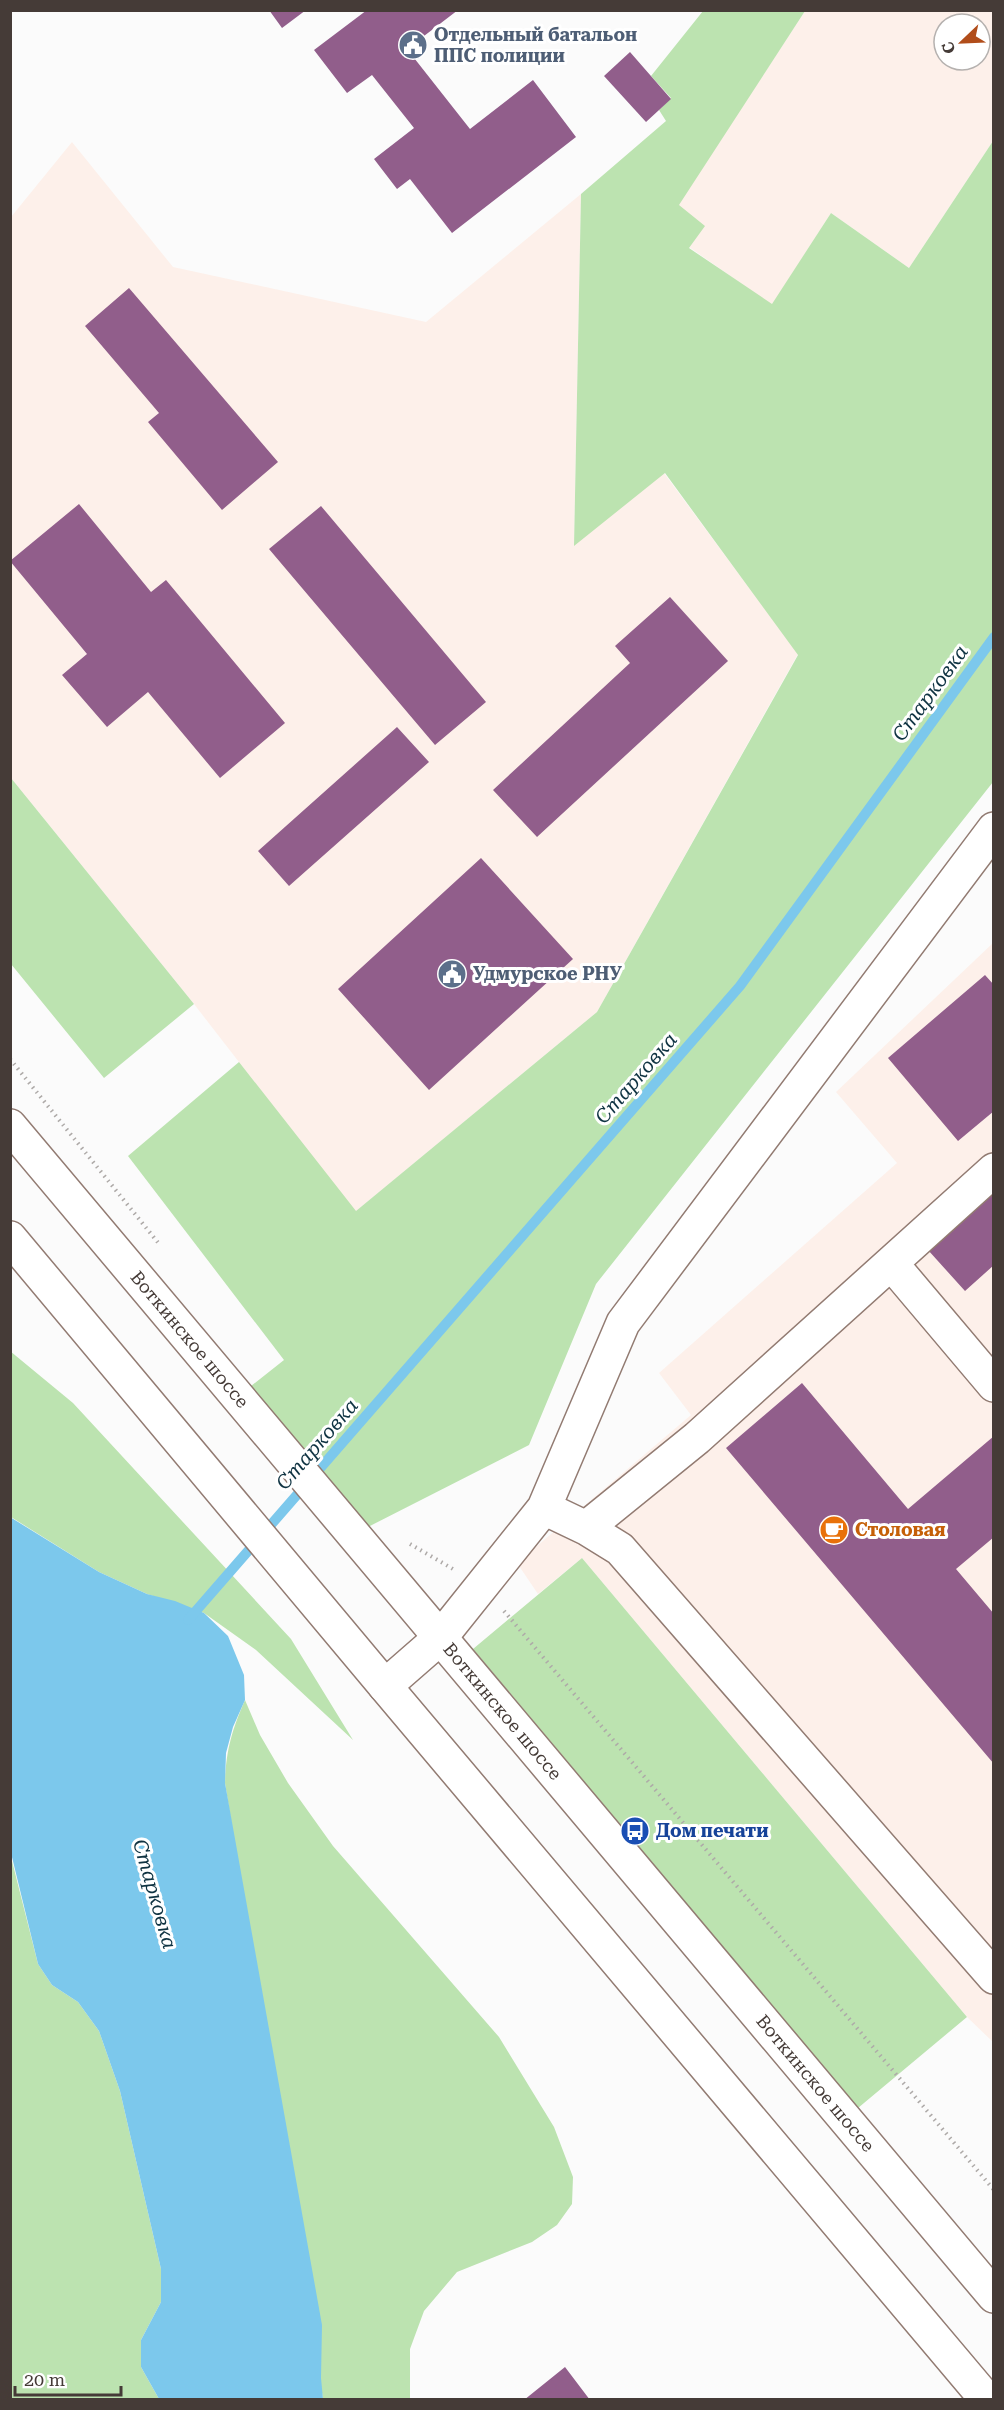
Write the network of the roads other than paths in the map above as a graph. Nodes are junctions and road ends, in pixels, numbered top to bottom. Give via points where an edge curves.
1 (993, 829) edge
2 (10, 1126) edge
3 (993, 1170) edge
4 (10, 1238) edge
5 (891, 1263) junction
6 (993, 1384) edge
7 (544, 1508) junction
8 (586, 1528) junction
9 (440, 1638) junction
10 (385, 1686) junction
11 (993, 1977) edge
12 (993, 2296) edge
13 (987, 2400) edge

1 - 7 main road via 623,1323
2 - 9 main road, Воткинское шоссе
3 - 5 main road
4 - 10 main road
5 - 6 main road
5 - 8 main road via 697,1438
7 - 8 main road
7 - 9 main road
8 - 11 main road via 620,1549
9 - 10 main road
9 - 12 main road, Воткинское шоссе
10 - 13 main road

